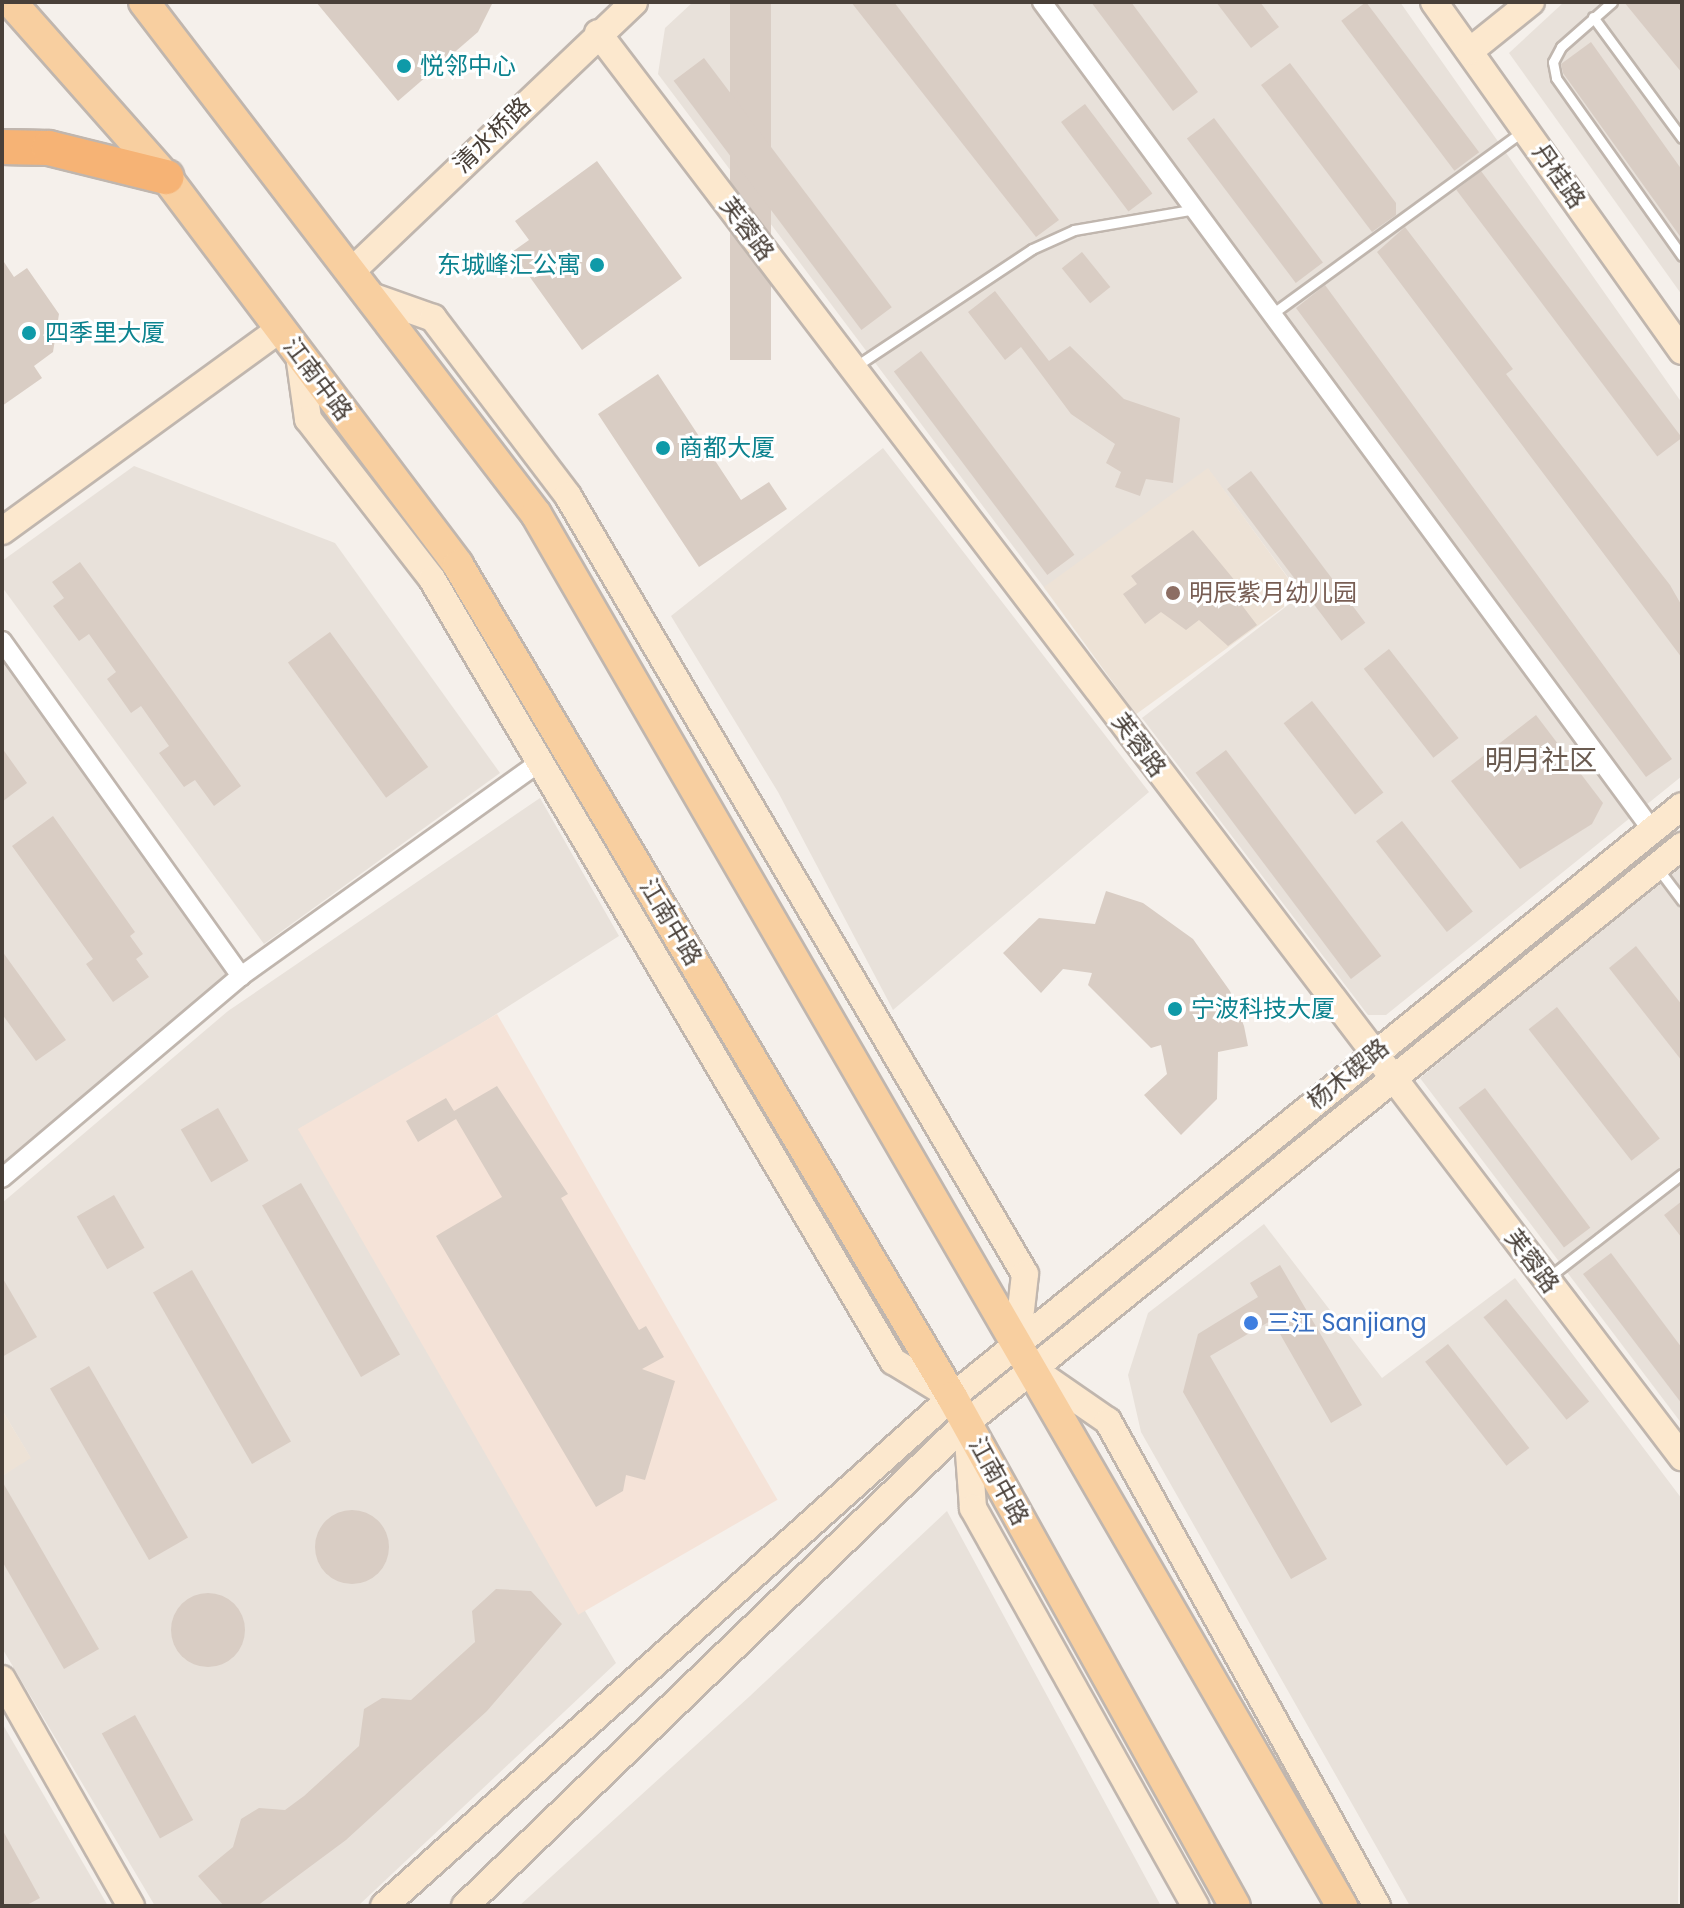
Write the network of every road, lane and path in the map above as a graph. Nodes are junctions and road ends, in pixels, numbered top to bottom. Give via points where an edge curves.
1 (144, 2) edge
2 (634, 2) edge
3 (1042, 2) edge
4 (1434, 2) edge
5 (1531, 2) edge
6 (1612, 2) edge
7 (14, 6) edge
8 (1593, 17) junction
9 (598, 33) junction
10 (1470, 51) junction
11 (1526, 129) junction
12 (1682, 138) edge
13 (2, 147) edge
14 (166, 177) junction
15 (1195, 209) junction
16 (1682, 256) edge
17 (353, 270) junction
18 (371, 296) junction
19 (1272, 314) junction
20 (280, 329) junction
21 (1682, 351) edge
22 (299, 355) junction
23 (852, 368) junction
24 (2, 531) edge
25 (2, 641) edge
26 (540, 762) junction
27 (1682, 806) edge
28 (1652, 830) junction
29 (1682, 846) edge
30 (1657, 867) junction
31 (1682, 900) edge
32 (241, 976) junction
33 (1373, 1053) junction
34 (1393, 1079) junction
35 (1682, 1174) edge
36 (2, 1178) edge
37 (1546, 1279) junction
38 (1017, 1345) junction
39 (1034, 1370) junction
40 (959, 1410) junction
41 (1682, 1457) edge
42 (2, 1679) edge
43 (131, 1906) edge
44 (384, 1906) edge
45 (465, 1906) edge
46 (1195, 1906) edge
47 (1235, 1906) edge
48 (1342, 1906) edge
49 (1377, 1906) edge

1 - 17 main road
2 - 9 main road, 清水桥路
3 - 15 street
4 - 10 main road, 丹桂路
5 - 10 main road
6 - 8 lane
7 - 14 main road, 江南中路
8 - 12 lane
8 - 16 lane via 1561,47 1553,62 1556,78
9 - 17 main road, 清水桥路
9 - 23 main road, 芙蓉路
10 - 11 main road, 丹桂路
11 - 19 lane
11 - 21 main road, 丹桂路
13 - 14 highway via 49,148
14 - 20 main road, 江南中路
15 - 19 street
15 - 23 lane via 1074,230 1032,249
17 - 18 main road
18 - 38 main road via 536,514
18 - 38 main road via 433,318 568,496 1025,1274
19 - 28 street
20 - 22 main road, 江南中路
20 - 24 main road
22 - 26 main road via 308,419 432,579
22 - 40 main road, 江南中路 via 458,565
23 - 33 main road, 芙蓉路
25 - 32 street
26 - 32 street
26 - 40 main road via 893,1361
27 - 28 main road, 杨木碶路
28 - 33 main road, 杨木碶路
29 - 30 main road, 杨木碶路
30 - 31 lane
30 - 34 main road, 杨木碶路
32 - 36 street
33 - 34 main road, 芙蓉路
33 - 38 main road, 杨木碶路
34 - 37 main road, 芙蓉路
34 - 39 main road, 杨木碶路
35 - 37 lane
37 - 41 main road, 芙蓉路
38 - 39 main road
38 - 40 main road, 杨木碶路
39 - 40 main road, 杨木碶路
39 - 48 main road
39 - 49 main road via 1108,1421
40 - 44 main road
40 - 45 main road
40 - 46 main road via 973,1508
40 - 47 main road, 江南中路
42 - 43 main road

